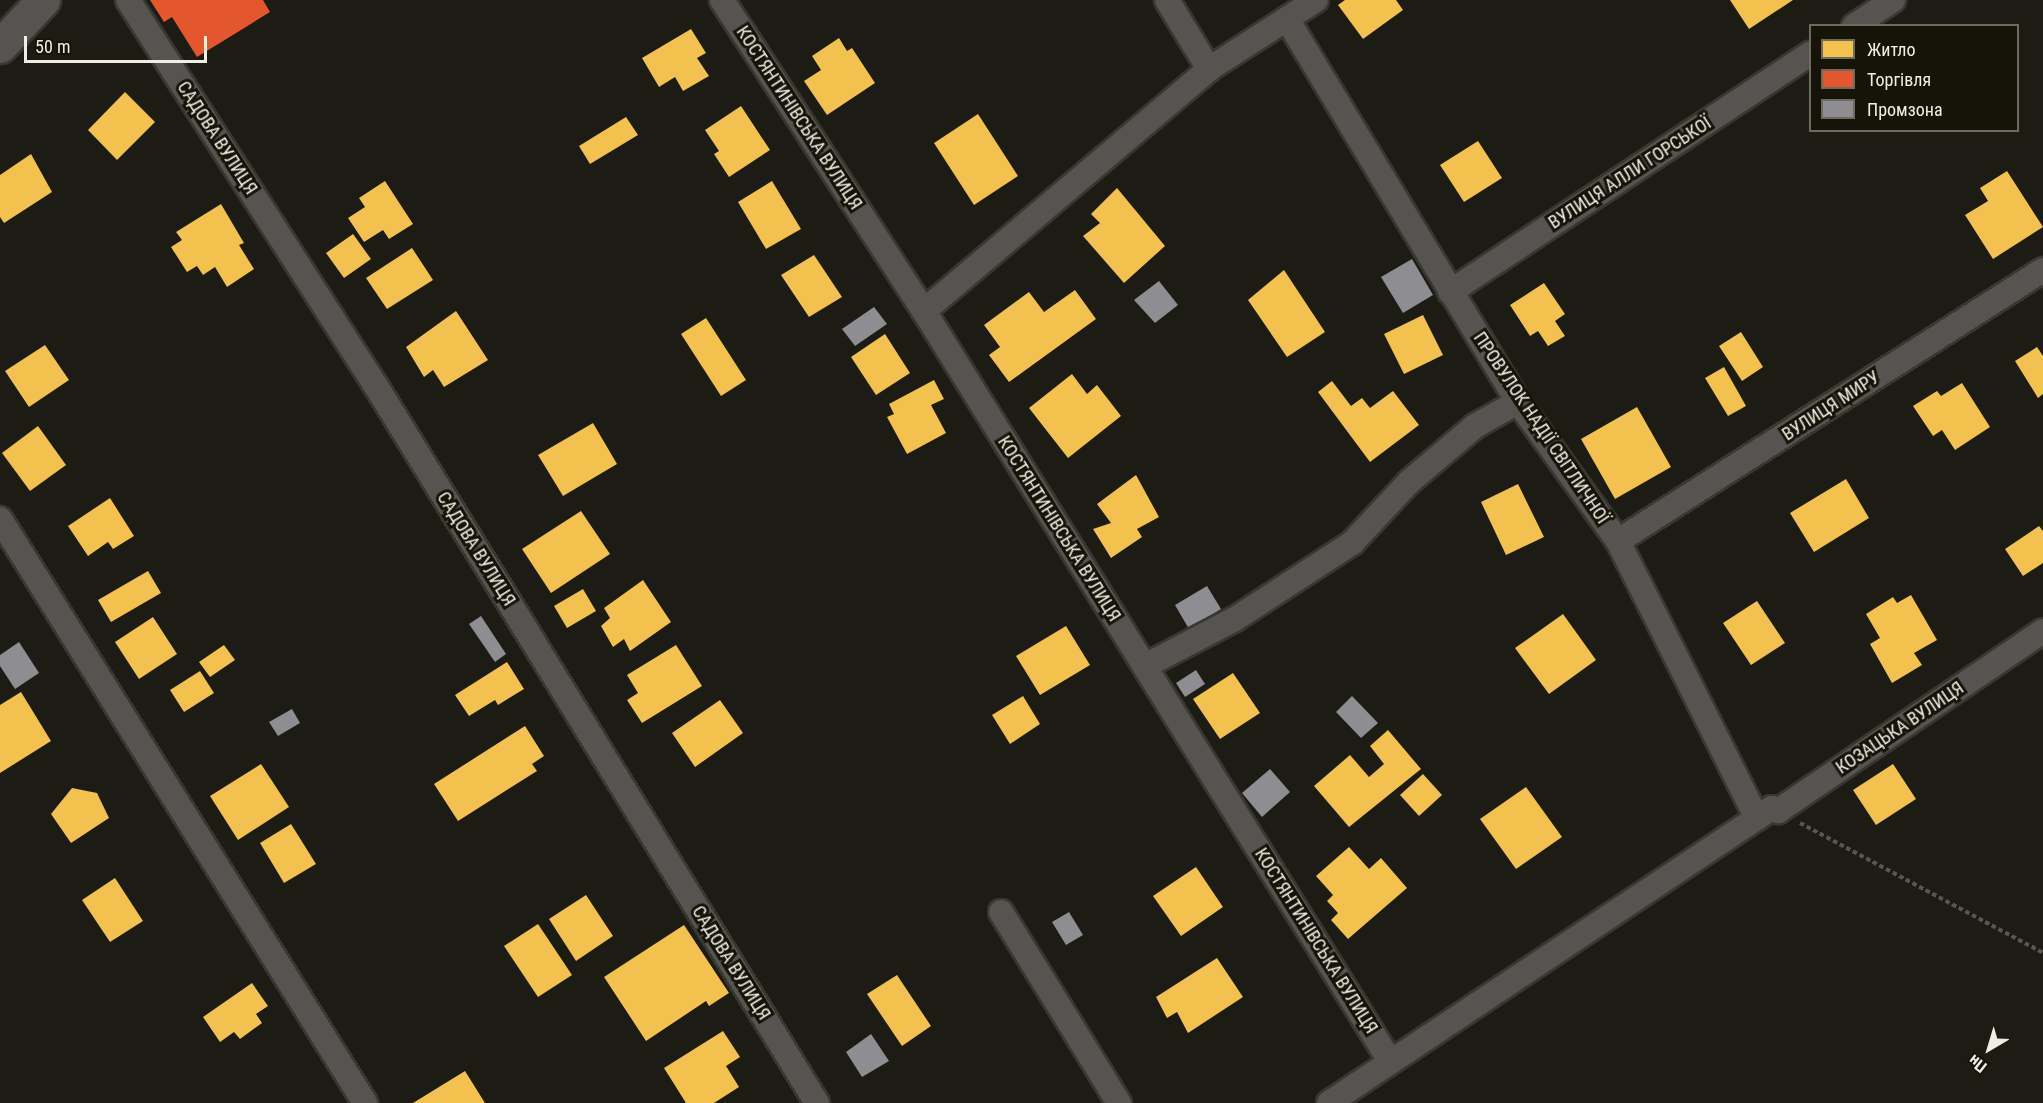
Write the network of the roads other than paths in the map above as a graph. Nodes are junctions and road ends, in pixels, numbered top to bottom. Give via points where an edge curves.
1 (43, 0) edge
2 (128, 0) edge
3 (722, 0) edge
4 (1167, 0) edge
5 (1316, 0) edge
6 (1893, 0) edge
7 (1287, 19) junction
8 (1857, 24) edge
9 (0, 46) edge
10 (1809, 55) edge
11 (1209, 69) junction
12 (2043, 270) edge
13 (1450, 292) junction
14 (924, 311) junction
15 (1518, 402) junction
16 (0, 519) edge
17 (1618, 541) junction
18 (2043, 631) edge
19 (1144, 666) junction
20 (1768, 814) junction
21 (1001, 912) dead end
22 (1390, 1061) junction
23 (365, 1103) edge
24 (817, 1103) edge
25 (1119, 1103) edge
26 (1329, 1103) edge

1 - 9 street
2 - 24 street, САДОВА ВУЛИЦЯ via 376,386
3 - 14 street, КОСТЯНТИНІВСЬКА ВУЛИЦЯ
4 - 11 street
5 - 7 street
6 - 8 street
7 - 11 street
7 - 13 street, ПРОВУЛОК НАДІЇ СВІТЛИЧНОЇ
10 - 13 street, ВУЛИЦЯ АЛЛИ ГОРСЬКОЇ
11 - 14 street
12 - 17 street, ВУЛИЦЯ МИРУ
13 - 15 street, ПРОВУЛОК НАДІЇ СВІТЛИЧНОЇ
14 - 19 street, КОСТЯНТИНІВСЬКА ВУЛИЦЯ
15 - 17 street, ПРОВУЛОК НАДІЇ СВІТЛИЧНОЇ
15 - 19 street via 1475,426 1408,482 1352,543 1235,619
16 - 23 street
17 - 20 street, ПРОВУЛОК НАДІЇ СВІТЛИЧНОЇ
18 - 20 street, КОЗАЦЬКА ВУЛИЦЯ
19 - 22 street, КОСТЯНТИНІВСЬКА ВУЛИЦЯ
20 - 22 street, КОЗАЦЬКА ВУЛИЦЯ
21 - 25 street
22 - 26 street, КОЗАЦЬКА ВУЛИЦЯ

